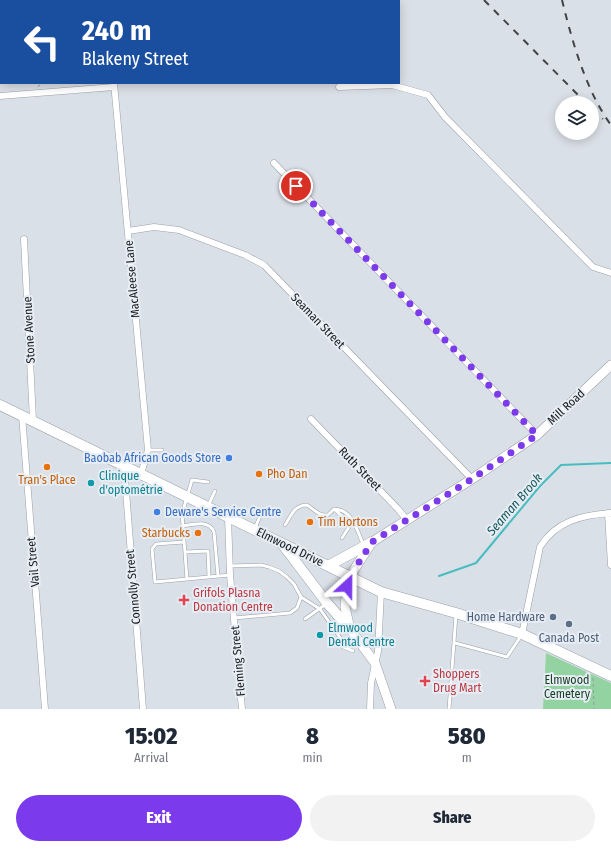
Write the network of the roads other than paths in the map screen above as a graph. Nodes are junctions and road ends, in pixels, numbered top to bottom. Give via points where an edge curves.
1 (114, 85) edge
2 (339, 87) dead end
3 (0, 96) edge
4 (274, 163) dead end
5 (128, 231) junction
6 (24, 239) dead end
7 (611, 274) edge
8 (611, 365) edge
9 (0, 405) edge
10 (22, 415) junction
11 (311, 419) dead end
12 (33, 420) junction
13 (537, 435) junction
14 (148, 450) junction
15 (162, 450) dead end
16 (124, 465) junction
17 (141, 474) junction
18 (472, 479) junction
19 (208, 482) dead end
20 (215, 491) dead end
21 (187, 496) junction
22 (208, 507) junction
23 (334, 509) junction
24 (609, 513) edge
25 (261, 514) dead end
26 (228, 517) junction
27 (407, 520) junction
28 (285, 525) dead end
29 (183, 526) junction
30 (254, 530) junction
31 (342, 538) dead end
32 (184, 542) junction
33 (282, 543) junction
34 (368, 544) junction
35 (185, 552) junction
36 (611, 564) edge
37 (229, 566) junction
38 (328, 566) junction
39 (230, 575) junction
40 (218, 576) junction
41 (350, 576) junction
42 (209, 577) junction
43 (187, 579) junction
44 (381, 592) junction
45 (301, 597) junction
46 (323, 606) junction
47 (456, 613) junction
48 (234, 618) junction
49 (305, 619) dead end
50 (350, 629) junction
51 (522, 634) junction
52 (455, 643) junction
53 (336, 644) dead end
54 (348, 649) junction
55 (352, 651) dead end
56 (375, 663) junction
57 (611, 676) edge
58 (45, 709) edge
59 (143, 709) edge
60 (242, 709) edge
61 (370, 709) edge
62 (391, 709) edge
63 (449, 709) edge

1 - 3 street
1 - 5 street, MacAleese Lane
2 - 7 street via 392,85 428,95 445,117 593,267
4 - 13 street
5 - 14 street, MacAleese Lane
5 - 18 street, Seaman Street via 154,227 179,230 245,255 264,265
6 - 12 street, Stone Avenue
8 - 13 street, Mill Road
9 - 10 main road, Elmwood Drive
10 - 12 main road, Elmwood Drive
10 - 58 street, Vail Street
11 - 27 street, Ruth Street
12 - 16 main road, Elmwood Drive
13 - 18 street, Mill Road
14 - 15 lane
14 - 17 street, MacAleese Lane
16 - 17 main road, Elmwood Drive
16 - 59 street, Connolly Street
17 - 21 main road, Elmwood Drive
18 - 27 street, Mill Road
19 - 21 lane via 192,480
20 - 22 lane
21 - 22 main road, Elmwood Drive
21 - 29 lane via 182,514
22 - 26 main road, Elmwood Drive
23 - 28 lane via 328,515 324,515 307,505 302,505 295,509
23 - 31 lane via 349,522 349,527
23 - 34 lane via 339,509 350,517
24 - 36 street
24 - 51 street via 579,517 559,526 546,537 540,547
25 - 30 lane
26 - 30 main road, Elmwood Drive
26 - 37 street, Fleming Street
27 - 34 street, Mill Road
29 - 32 lane
29 - 40 lane via 202,524 212,528
30 - 33 main road, Elmwood Drive
32 - 35 lane
32 - 43 lane via 156,544 152,549 155,582
33 - 38 main road, Elmwood Drive
33 - 46 main road
34 - 38 main road
34 - 41 street, Mill Road
35 - 42 lane via 208,551
35 - 43 lane
37 - 39 street, Fleming Street
37 - 45 lane via 270,567 287,577
38 - 41 main road, Elmwood Drive
39 - 40 lane
39 - 48 street, Fleming Street
40 - 42 lane
41 - 44 main road, Elmwood Drive
41 - 50 street via 346,607
42 - 43 lane
44 - 47 main road, Elmwood Drive
44 - 56 street
45 - 46 lane
45 - 48 lane via 297,608 290,613
46 - 49 lane
46 - 50 main road
46 - 54 lane
47 - 51 main road, Elmwood Drive
47 - 52 lane
48 - 60 street, Fleming Street
50 - 56 street
51 - 52 lane via 507,658
51 - 57 main road, Elmwood Drive
52 - 63 lane
53 - 54 lane
54 - 55 lane
56 - 61 street
56 - 62 street

